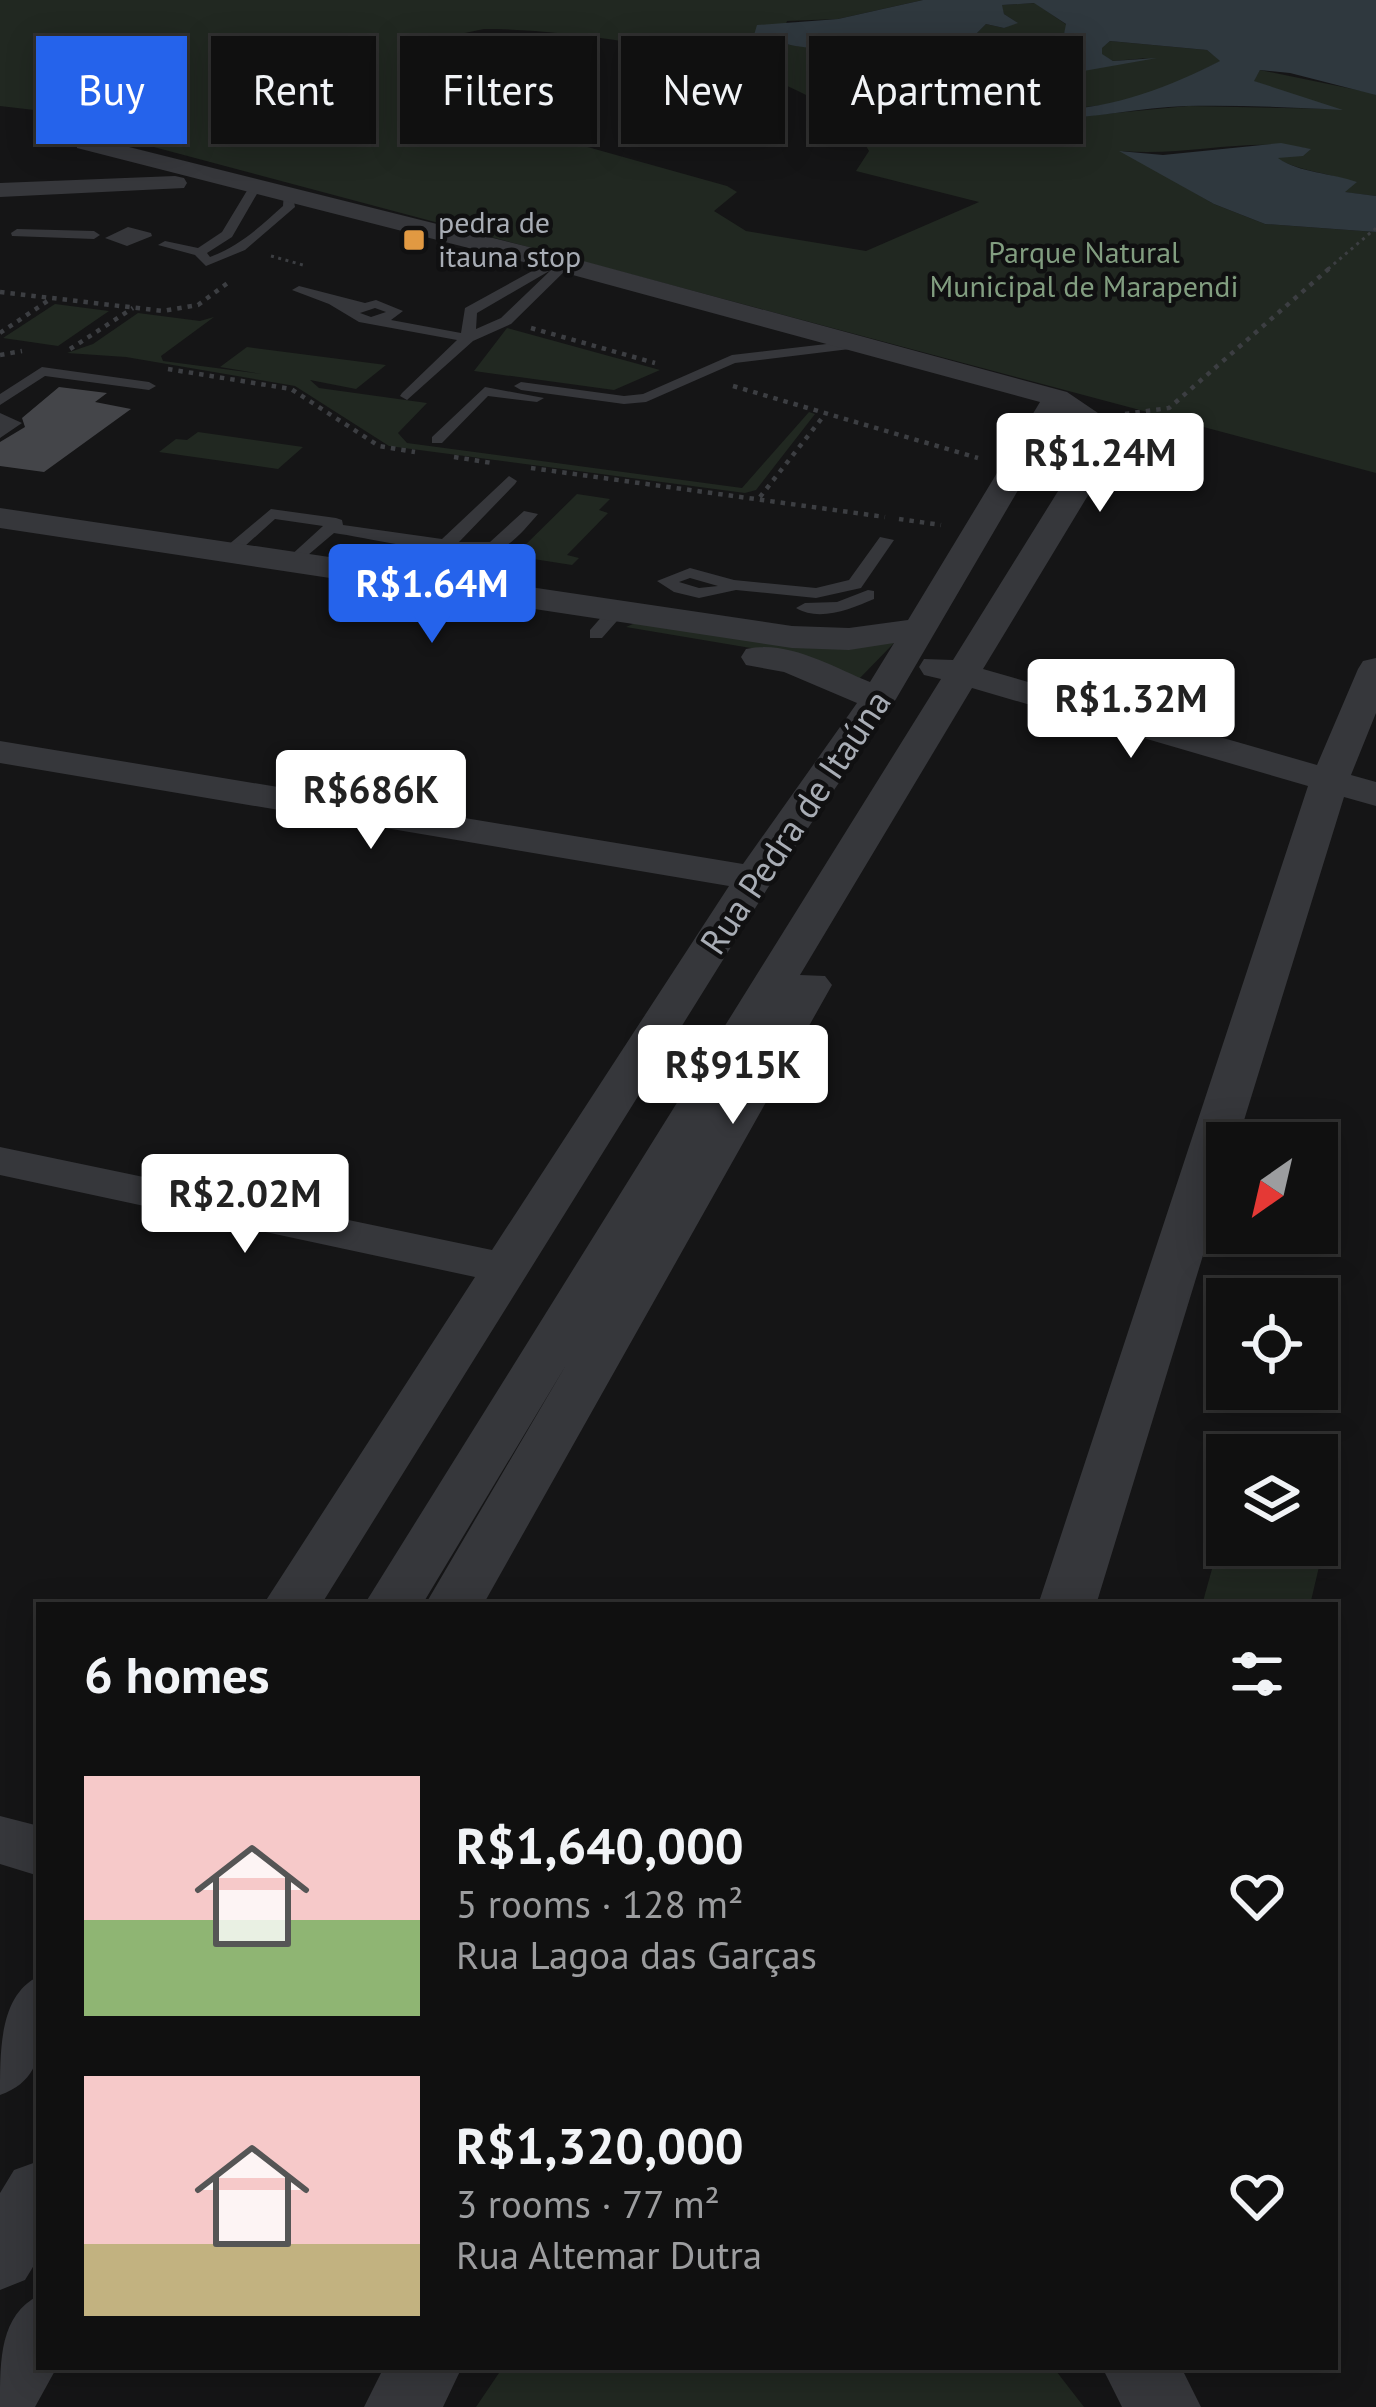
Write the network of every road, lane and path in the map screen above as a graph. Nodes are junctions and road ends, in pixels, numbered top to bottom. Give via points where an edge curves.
1 (89, 144) edge
2 (248, 185) junction
3 (0, 190) edge
4 (288, 194) junction
5 (1376, 228) edge
6 (17, 233) dead end
7 (226, 234) junction
8 (256, 237) junction
9 (267, 255) dead end
10 (203, 257) junction
11 (561, 263) junction
12 (312, 267) dead end
13 (189, 274) dead end
14 (232, 280) dead end
15 (298, 290) dead end
16 (0, 292) edge
17 (52, 298) junction
18 (347, 306) junction
19 (390, 307) junction
20 (134, 308) junction
21 (369, 321) junction
22 (506, 321) junction
23 (468, 331) junction
24 (0, 333) edge
25 (859, 344) junction
26 (67, 350) dead end
27 (688, 373) junction
28 (523, 384) dead end
29 (149, 386) dead end
30 (604, 395) junction
31 (407, 396) dead end
32 (0, 401) edge
33 (826, 413) junction
34 (1085, 415) junction
35 (0, 418) edge
36 (0, 433) edge
37 (437, 440) dead end
38 (978, 458) dead end
39 (508, 481) dead end
40 (759, 498) dead end
41 (523, 513) dead end
42 (0, 518) edge
43 (333, 526) junction
44 (886, 539) dead end
45 (447, 543) junction
46 (0, 545) edge
47 (229, 550) junction
48 (295, 560) junction
49 (731, 587) junction
50 (687, 602) junction
51 (607, 621) junction
52 (913, 643) junction
53 (975, 677) junction
54 (1371, 696) edge
55 (878, 699) junction
56 (0, 752) edge
57 (1329, 782) junction
58 (1376, 794) edge
59 (754, 878) junction
60 (0, 1161) edge
61 (508, 1269) junction
62 (294, 1602) edge
63 (395, 1602) edge
64 (456, 1602) edge
65 (1068, 1602) edge
66 (0, 1840) edge
67 (36, 1850) edge
68 (36, 2009) edge
69 (0, 2066) edge
70 (36, 2197) edge
71 (0, 2257) edge
72 (36, 2334) edge
73 (423, 2370) edge
74 (1141, 2370) edge
75 (0, 2397) edge
76 (401, 2407) edge
77 (1163, 2407) edge

1 - 2 street
2 - 3 street
2 - 4 street
2 - 7 lane
4 - 8 lane via 289,207
4 - 11 street
5 - 34 path via 1169,408
6 - 10 lane via 113,236
7 - 8 lane
7 - 10 lane
8 - 10 lane via 231,257
9 - 12 path
10 - 13 lane
11 - 22 lane
11 - 23 lane via 470,311
11 - 25 street
14 - 20 path via 198,305
15 - 18 lane
16 - 17 path
17 - 20 path
17 - 24 path
18 - 19 lane
18 - 21 lane via 350,317
19 - 21 lane via 394,314
19 - 23 lane
20 - 26 path
21 - 23 lane
22 - 23 lane
22 - 27 path
23 - 31 lane
25 - 27 lane via 732,359
25 - 34 street
27 - 30 lane via 646,398
27 - 33 path
28 - 30 lane
29 - 32 lane via 43,371
30 - 37 lane via 577,403 485,391
33 - 38 path
33 - 40 path
34 - 52 street, Rua Pedra de Itaúna
34 - 53 street, Rua Pedra de Itaúna via 1100,437 1094,459
35 - 36 lane via 14,423
39 - 45 lane
41 - 45 lane via 496,546
42 - 47 street
43 - 45 lane
43 - 47 lane via 271,514
43 - 48 lane
44 - 49 lane via 855,584 816,593
46 - 51 street
47 - 48 street
48 - 51 street
49 - 50 lane
49 - 50 lane via 690,573 665,580
49 - 50 lane via 797,600 861,594 840,607
50 - 51 street
50 - 52 street via 821,640
51 - 55 street via 793,663
52 - 53 street
52 - 55 street, Rua Pedra de Itaúna
53 - 57 street
53 - 63 street, Rua Pedra de Itaúna
53 - 64 street
54 - 57 street
55 - 59 street, Rua Pedra de Itaúna
56 - 59 street
57 - 58 street
57 - 65 street
59 - 61 street, Rua Pedra de Itaúna
60 - 61 street
61 - 62 street, Rua Pedra de Itaúna
66 - 67 street
68 - 69 street
70 - 71 street
72 - 75 street
73 - 76 street
74 - 77 street

